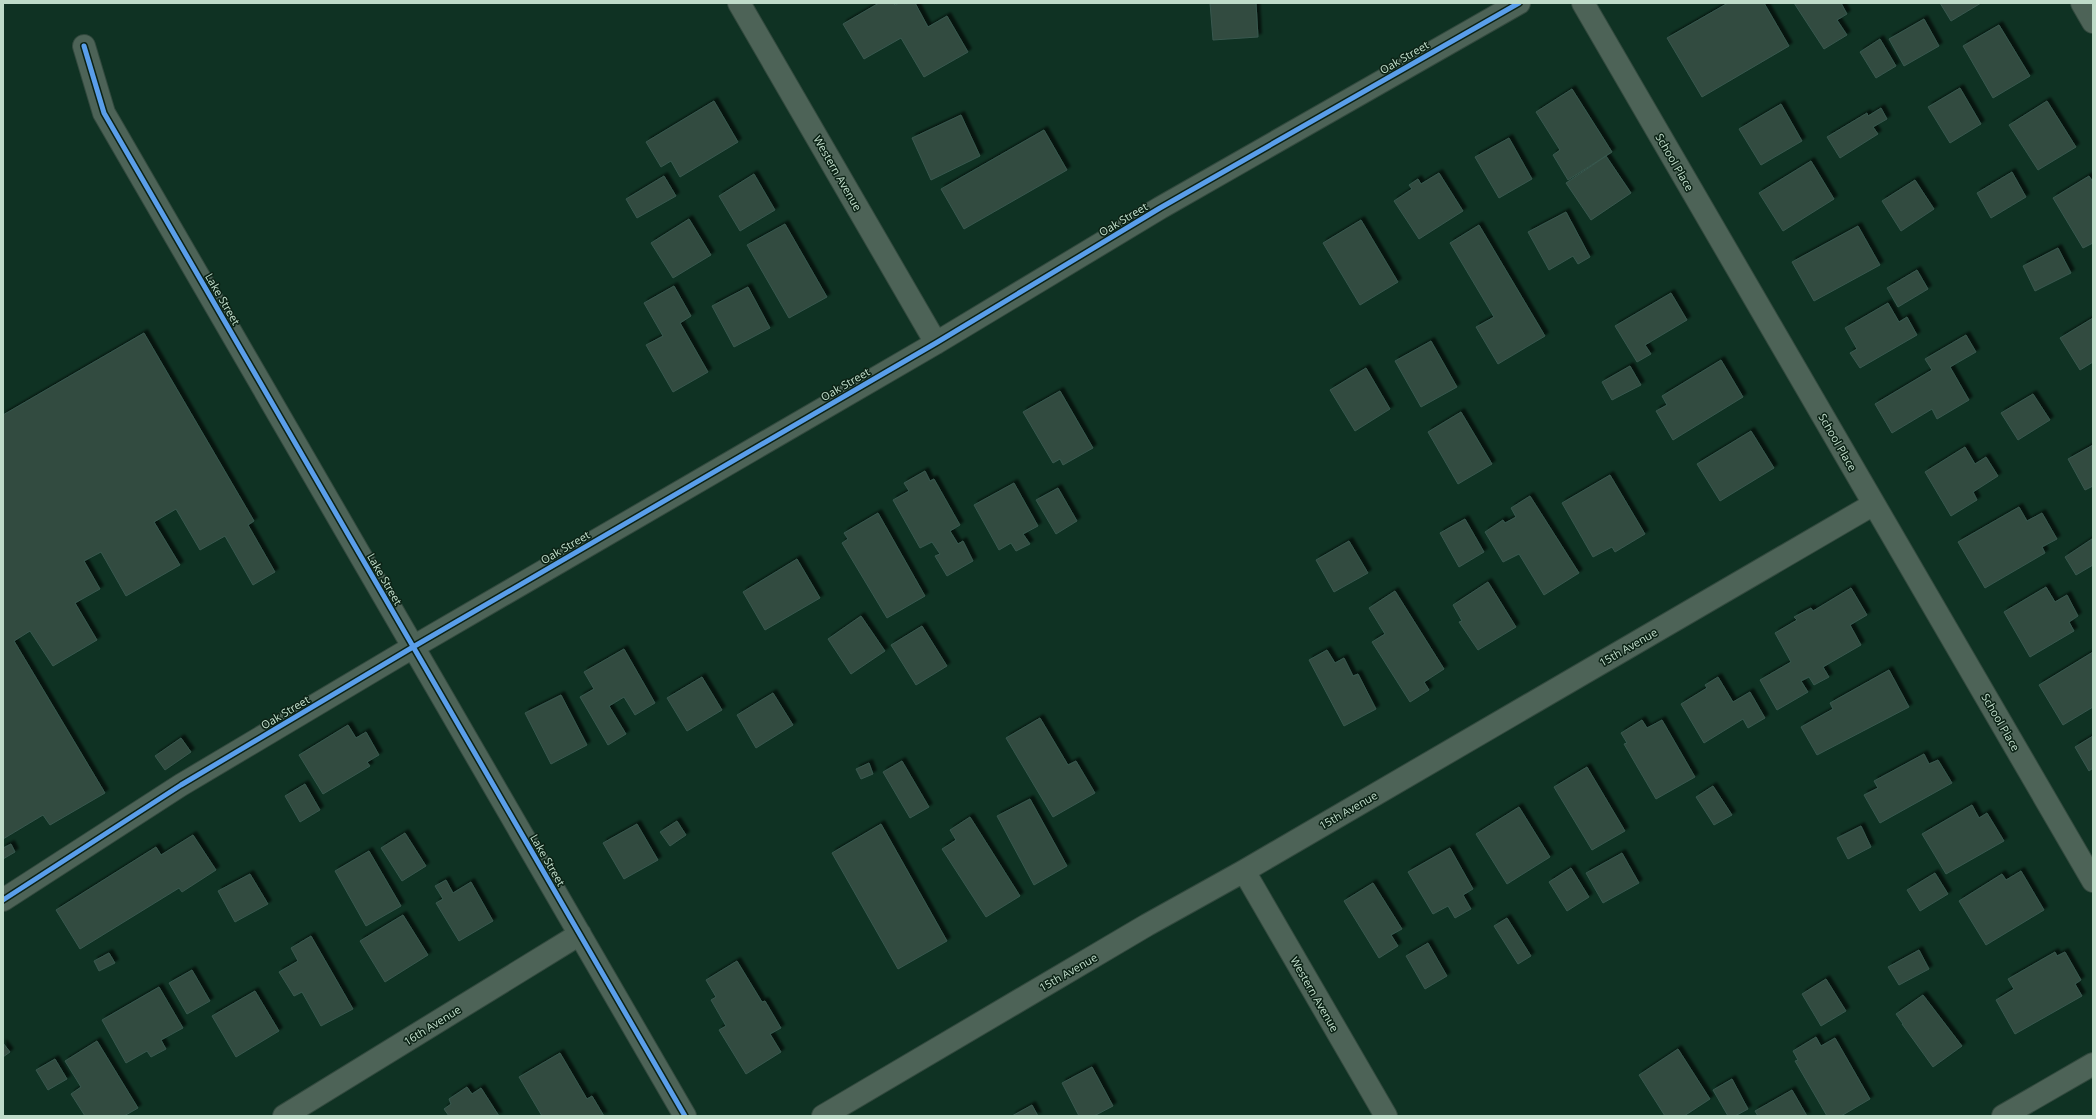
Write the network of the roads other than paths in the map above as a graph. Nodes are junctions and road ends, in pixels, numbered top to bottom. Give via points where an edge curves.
1 (739, 3) edge
2 (1519, 3) edge
3 (1583, 3) edge
4 (2082, 3) edge
5 (2093, 22) edge
6 (84, 46) dead end
7 (936, 343) junction
8 (1874, 504) junction
9 (413, 647) junction
10 (1244, 872) junction
11 (2093, 881) edge
12 (3, 900) edge
13 (580, 934) junction
14 (2093, 1064) edge
15 (284, 1116) edge
16 (685, 1116) edge
17 (823, 1116) edge
18 (1386, 1116) edge
19 (2004, 1116) edge

1 - 7 street, Western Avenue
2 - 7 street, Oak Street via 1160,208
3 - 8 street, School Place
4 - 5 street
6 - 9 street, Lake Street via 104,113
7 - 9 street, Oak Street
8 - 10 street, 15th Avenue
8 - 11 street, School Place
9 - 12 street, Oak Street via 181,785
9 - 13 street, Lake Street
10 - 17 street, 15th Avenue via 1166,914
10 - 18 street, Western Avenue
13 - 15 street, 16th Avenue
13 - 16 street, Lake Street
14 - 19 street

